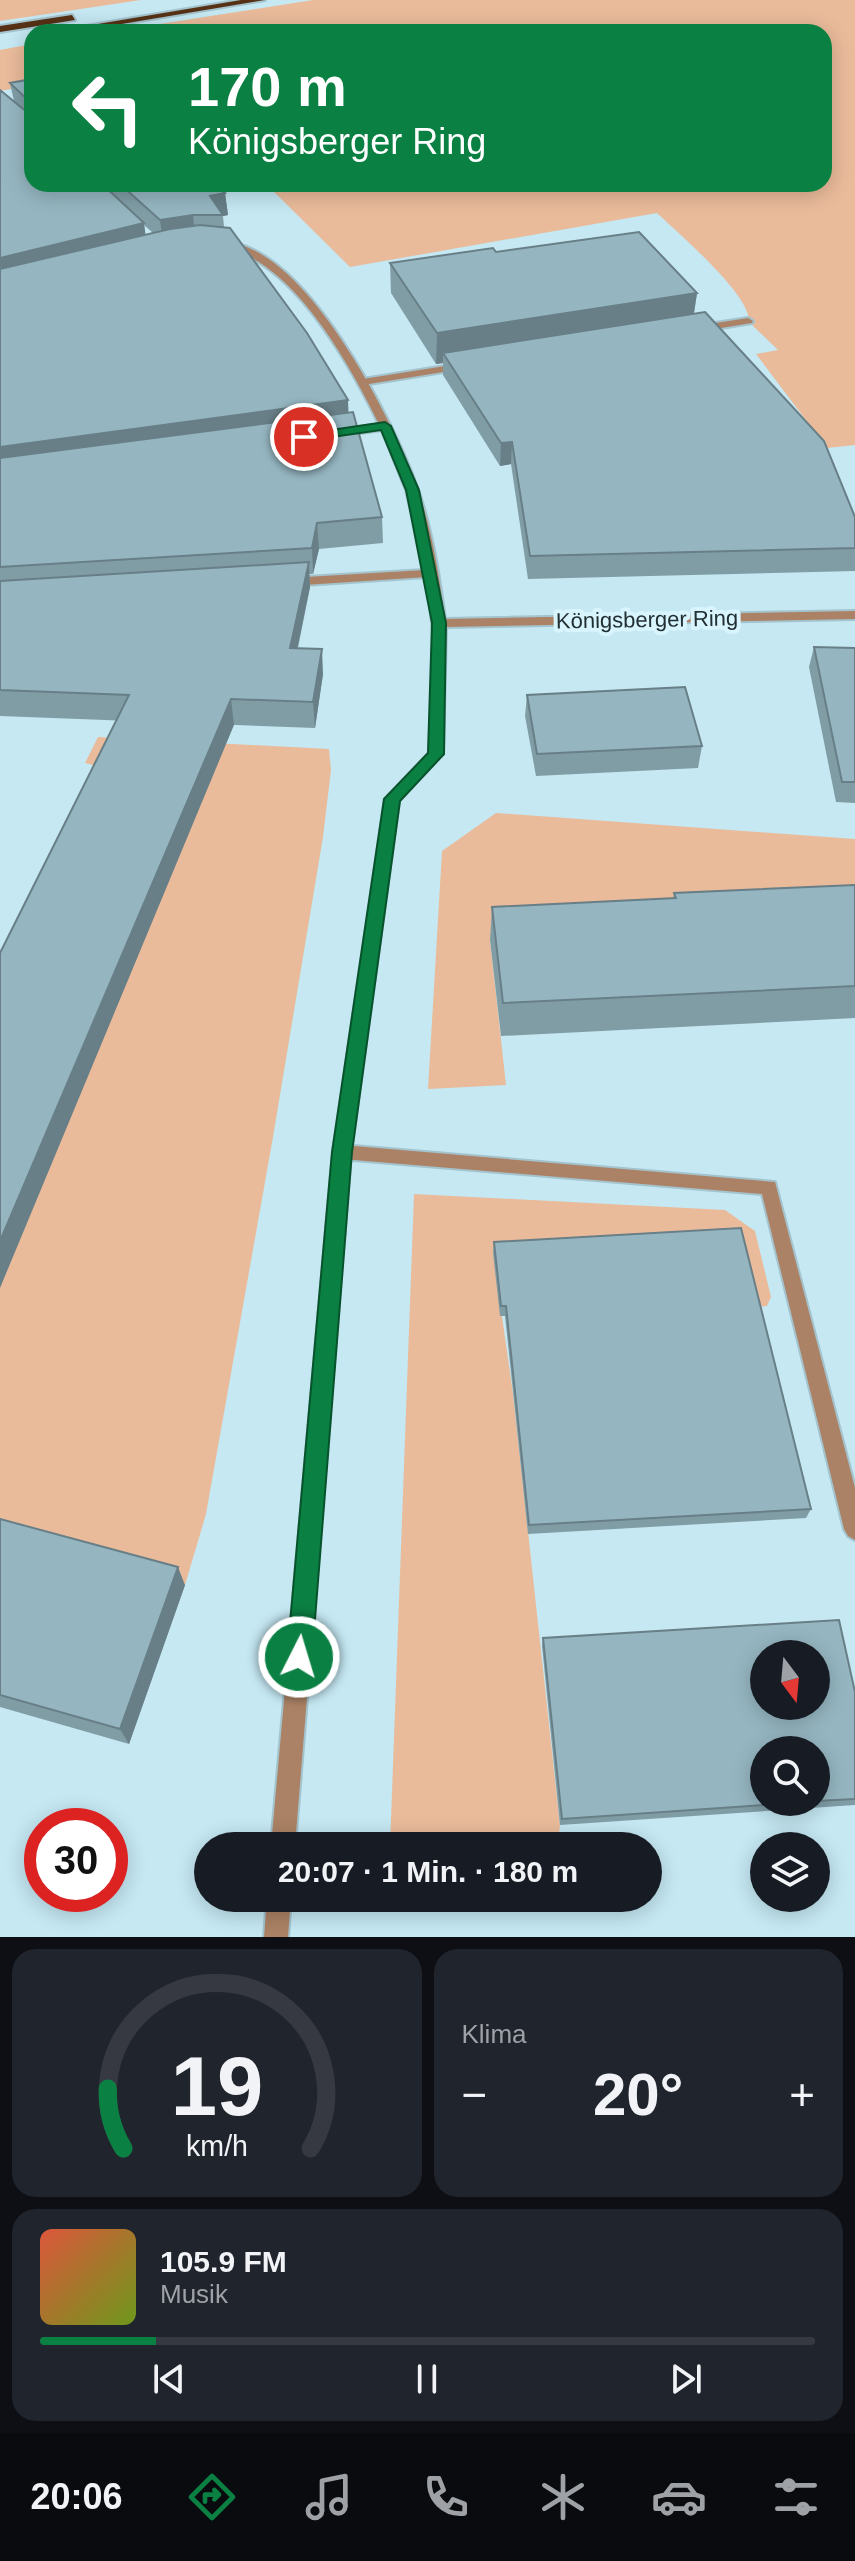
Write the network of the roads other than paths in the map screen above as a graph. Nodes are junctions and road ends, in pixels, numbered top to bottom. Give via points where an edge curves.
1 (188, 0) edge
2 (260, 0) edge
3 (32, 24) edge
4 (106, 24) edge
5 (24, 25) edge
6 (0, 29) edge
7 (24, 37) edge
8 (0, 41) edge
9 (207, 242) edge
10 (748, 321) dead end
11 (683, 331) edge
12 (470, 365) edge
13 (363, 382) junction
14 (385, 426) junction
15 (319, 435) edge
16 (431, 573) junction
17 (276, 583) edge
18 (855, 615) edge
19 (439, 623) junction
20 (342, 1152) junction
21 (855, 1529) edge
22 (284, 1832) edge
23 (278, 1912) edge
24 (276, 1937) edge

1 - 3 highway
2 - 4 highway
5 - 6 highway
7 - 8 highway
9 - 13 street via 239,246 274,267 327,326
10 - 11 street
12 - 13 street
13 - 14 street
14 - 15 street
14 - 16 street via 412,490
16 - 17 street
16 - 19 street
18 - 19 street, Königsberger Ring
19 - 20 street via 436,754 392,799
20 - 21 street via 769,1187
20 - 22 street
23 - 24 street

